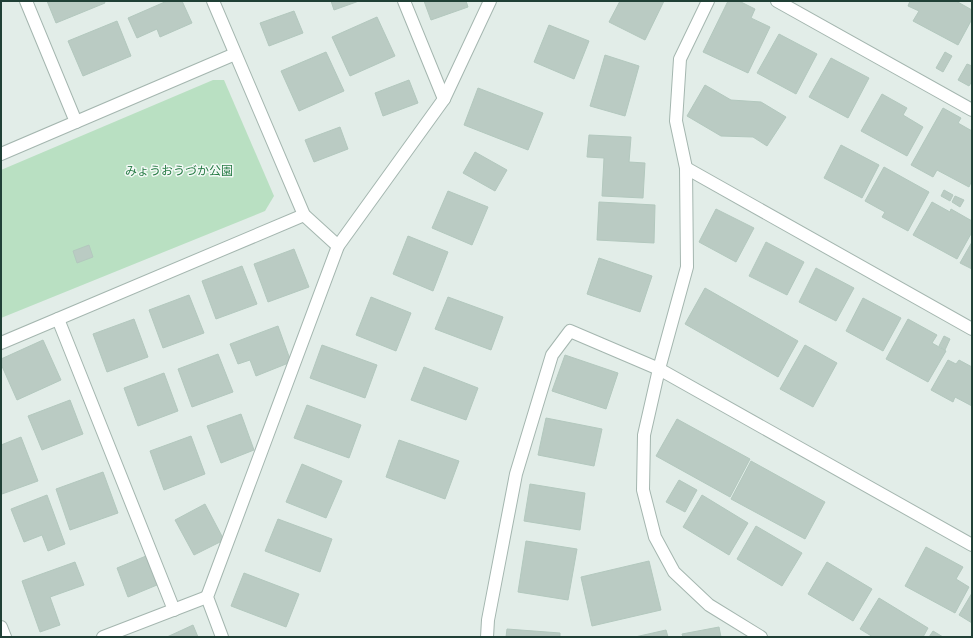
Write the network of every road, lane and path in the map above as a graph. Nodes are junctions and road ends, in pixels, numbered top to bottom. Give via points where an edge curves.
1 (26, 1) edge
2 (213, 1) edge
3 (404, 1) edge
4 (490, 1) edge
5 (708, 1) edge
6 (777, 1) edge
7 (235, 54) junction
8 (444, 99) junction
9 (972, 110) edge
10 (76, 122) junction
11 (1, 154) edge
12 (686, 168) junction
13 (304, 215) junction
14 (338, 246) junction
15 (58, 319) junction
16 (972, 329) edge
17 (1, 343) edge
18 (659, 369) junction
19 (972, 546) edge
20 (207, 597) junction
21 (174, 610) junction
22 (1, 627) edge
23 (5, 637) edge
24 (103, 637) edge
25 (222, 637) edge
26 (487, 637) edge
27 (760, 637) edge

1 - 10 street
2 - 7 street
3 - 8 street
4 - 8 street
5 - 12 street via 680,59 676,121
6 - 9 street
7 - 10 street
7 - 13 street
8 - 14 street
10 - 11 street
12 - 16 street
12 - 18 street via 687,267
13 - 14 street
13 - 15 street
14 - 20 street
15 - 17 street
15 - 21 street
18 - 19 street
18 - 26 street via 570,332 552,355 516,474
18 - 27 street via 644,435 643,490 656,537 674,572 709,605
20 - 21 street
20 - 25 street
21 - 24 street
22 - 23 street

